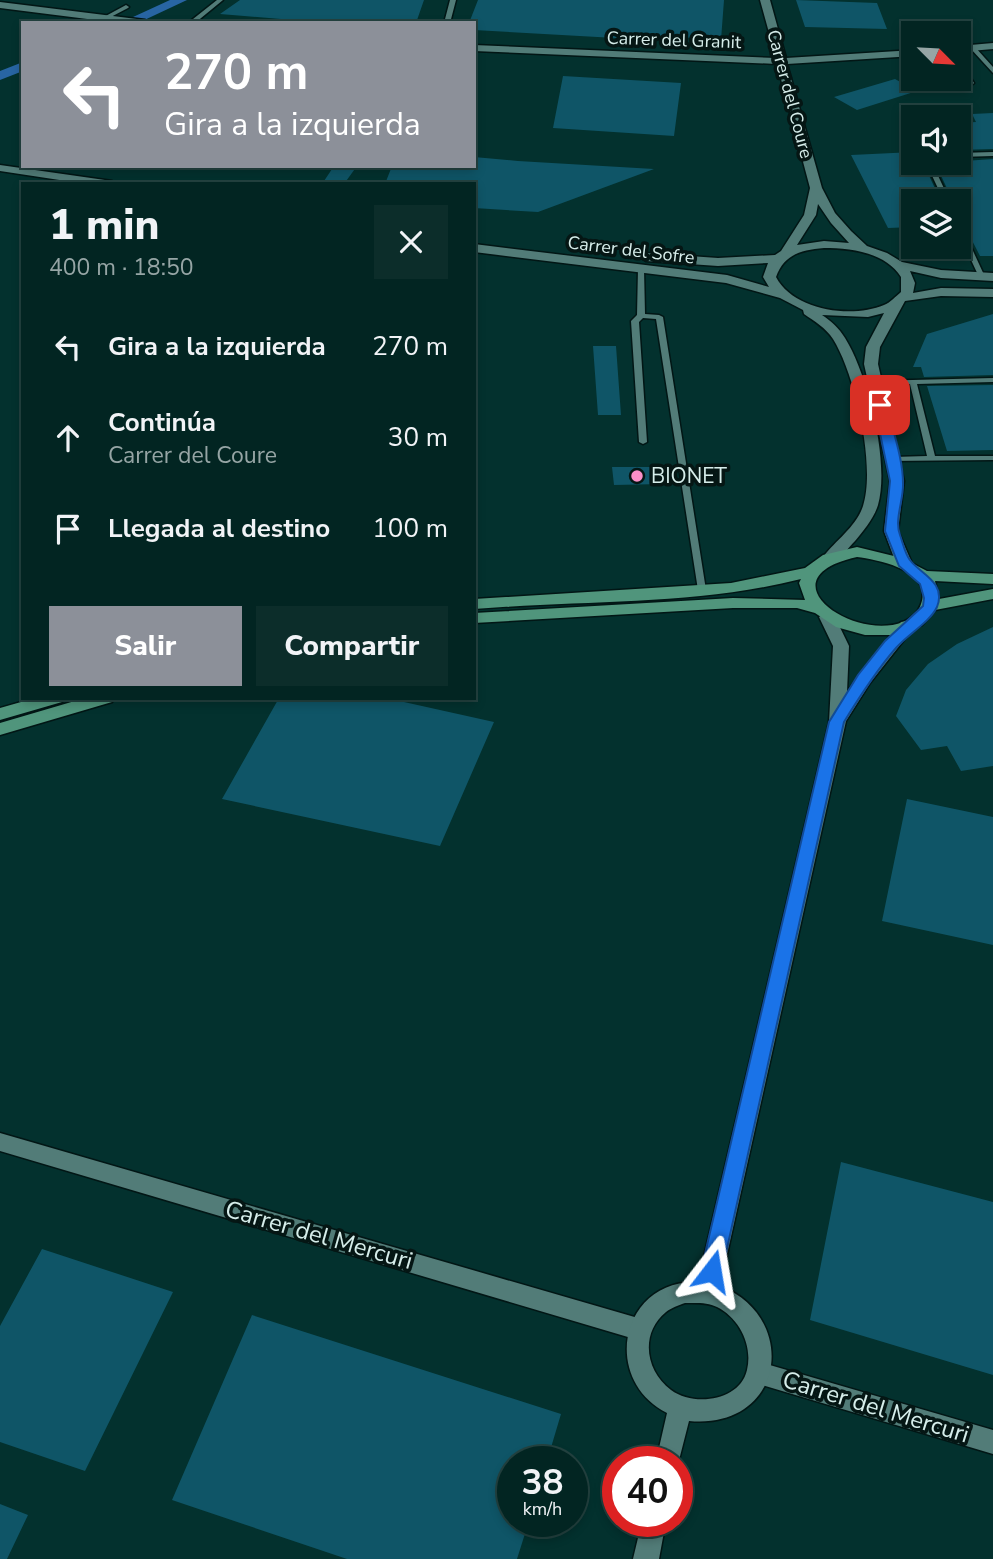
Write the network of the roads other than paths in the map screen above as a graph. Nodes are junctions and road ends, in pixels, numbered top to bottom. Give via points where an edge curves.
1 (220, 0) edge
2 (453, 0) edge
3 (765, 0) edge
4 (0, 5) edge
5 (126, 7) dead end
6 (108, 18) junction
7 (130, 21) edge
8 (194, 21) edge
9 (448, 21) edge
10 (993, 46) edge
11 (476, 48) edge
12 (973, 48) joint
13 (901, 54) edge
14 (782, 61) junction
15 (993, 71) edge
16 (993, 154) edge
17 (971, 155) edge
18 (0, 168) edge
19 (0, 180) edge
20 (98, 182) edge
21 (21, 183) edge
22 (816, 188) junction
23 (476, 236) edge
24 (476, 248) edge
25 (971, 248) edge
26 (867, 250) junction
27 (782, 257) junction
28 (898, 265) junction
29 (641, 269) junction
30 (988, 277) edge
31 (993, 293) edge
32 (782, 295) junction
33 (899, 301) junction
34 (803, 307) junction
35 (641, 316) junction
36 (993, 380) edge
37 (913, 382) junction
38 (875, 383) junction
39 (643, 442) dead end
40 (993, 458) edge
41 (893, 459) junction
42 (932, 459) junction
43 (831, 557) junction
44 (904, 563) junction
45 (811, 571) junction
46 (922, 576) junction
47 (993, 579) edge
48 (702, 590) junction
49 (993, 594) edge
50 (476, 604) edge
51 (930, 606) junction
52 (822, 612) junction
53 (476, 618) edge
54 (907, 626) junction
55 (49, 700) edge
56 (99, 700) edge
57 (0, 714) edge
58 (836, 722) junction
59 (0, 729) edge
60 (0, 1142) edge
61 (707, 1293) junction
62 (638, 1329) junction
63 (759, 1373) junction
64 (680, 1407) junction
65 (993, 1442) edge
66 (671, 1446) edge
67 (651, 1537) edge
68 (646, 1559) edge

1 - 8 lane
2 - 9 lane
3 - 14 street, Carrer del Coure
4 - 6 street
5 - 6 lane
6 - 7 street
10 - 12 street
11 - 14 street, Carrer del Granit
12 - 15 lane
13 - 14 street, Carrer del Granit
14 - 22 street, Carrer del Coure
16 - 17 lane
18 - 20 street
19 - 21 street
22 - 26 street, Carrer del Coure via 830,216
22 - 27 street via 810,215
23 - 27 street, Carrer del Sofre via 659,259 718,262
24 - 29 street, Carrer del Sofre
25 - 30 lane
26 - 27 street, Carrer del Sofre via 825,244
26 - 28 street
27 - 32 street via 771,267 770,276
28 - 30 street
28 - 33 street via 909,280
29 - 32 street, Carrer del Sofre via 727,279
29 - 35 lane
31 - 33 street via 941,292
32 - 34 street, Carrer del Sofre
33 - 34 street via 859,315
33 - 38 street via 873,347
34 - 43 street via 839,338 849,358 873,450 875,481 870,507
35 - 39 lane via 635,321
35 - 48 lane via 659,317
36 - 37 lane
37 - 38 lane
37 - 42 lane
38 - 41 street
40 - 42 lane
41 - 42 lane
41 - 44 street via 897,481 891,531
43 - 44 main road via 857,552
43 - 45 main road
44 - 46 main road
45 - 48 main road via 763,584
45 - 52 main road via 807,591
46 - 47 main road
46 - 51 main road via 930,589
48 - 50 main road
49 - 51 main road
51 - 54 main road
52 - 53 main road via 797,603 733,603
52 - 54 main road via 852,628 884,631
52 - 58 street via 841,646
54 - 58 street via 864,678
55 - 57 main road
56 - 59 main road
58 - 61 street
60 - 62 street, Carrer del Mercuri
61 - 62 street via 671,1296 656,1304
61 - 63 street via 742,1311 755,1331 761,1348
62 - 64 street via 639,1368 656,1392
63 - 64 street via 748,1393 718,1410
63 - 65 street, Carrer del Mercuri
64 - 66 street
67 - 68 street

